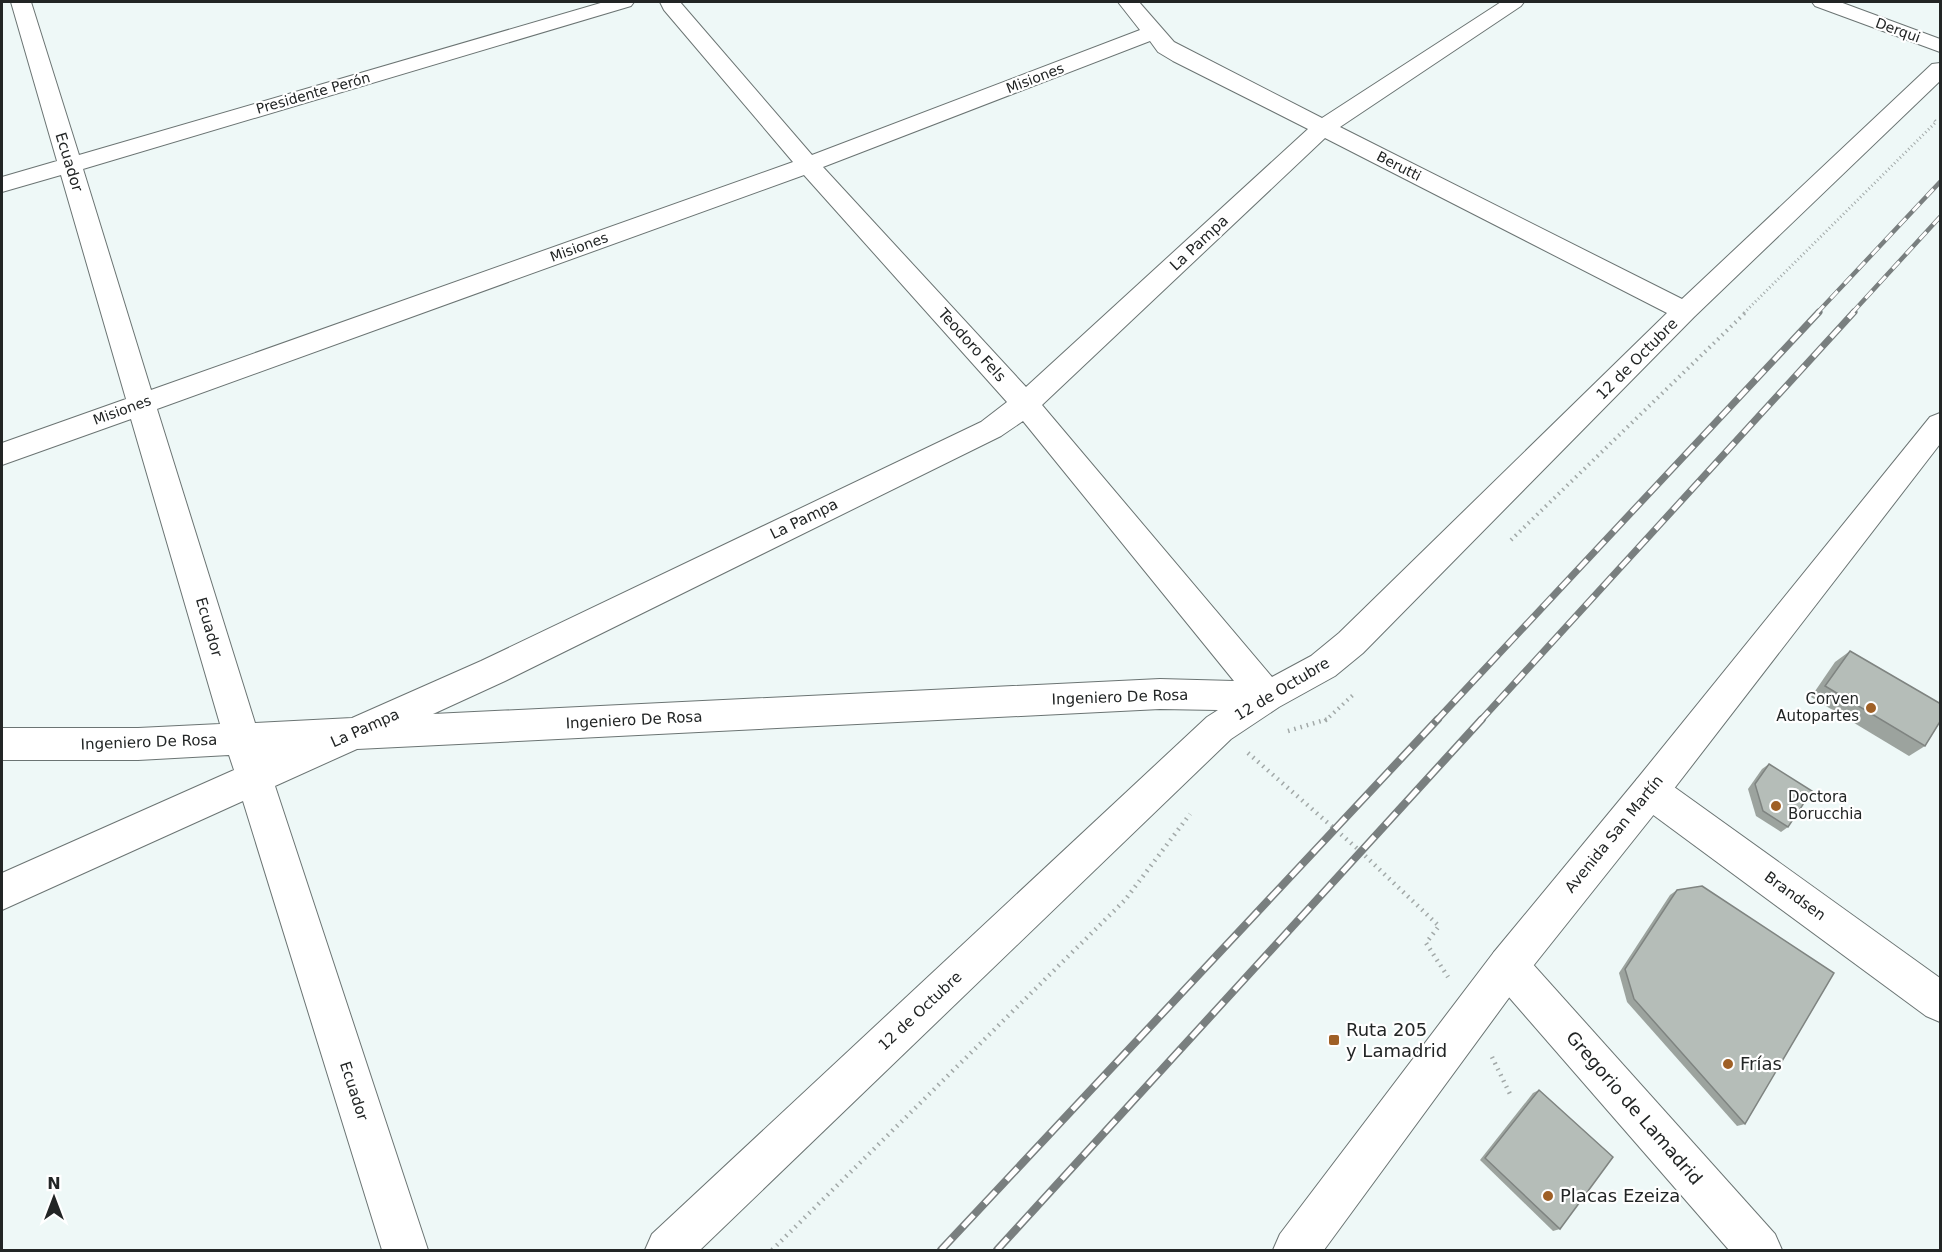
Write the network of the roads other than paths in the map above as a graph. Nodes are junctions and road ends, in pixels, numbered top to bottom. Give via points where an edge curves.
1 (21, 2) edge
2 (624, 2) edge
3 (670, 2) edge
4 (1128, 2) edge
5 (1514, 2) edge
6 (1822, 2) edge
7 (1154, 32) junction
8 (1941, 46) edge
9 (1941, 69) edge
10 (1324, 127) junction
11 (70, 165) junction
12 (808, 165) junction
13 (2, 185) edge
14 (1685, 310) junction
15 (143, 402) junction
16 (1025, 404) junction
17 (1941, 424) edge
18 (2, 454) edge
19 (1267, 696) junction
20 (353, 734) junction
21 (242, 739) junction
22 (2, 744) edge
23 (254, 778) junction
24 (1650, 791) junction
25 (2, 892) edge
26 (1508, 966) junction
27 (1941, 1002) edge
28 (405, 1251) edge
29 (668, 1251) edge
30 (1296, 1251) edge
31 (1759, 1251) edge

1 - 11 street, Ecuador
2 - 11 street, Presidente Perón
3 - 12 street, Teodoro Fels
4 - 7 street, Berutti
5 - 10 street, La Pampa
6 - 8 street, Derqui
7 - 10 street, Berutti via 1166,47 1181,56
7 - 12 street, Misiones
9 - 14 street, 12 de Octubre
10 - 14 street, Berutti
10 - 16 street, La Pampa
11 - 13 street, Presidente Perón
11 - 15 street, Ecuador
12 - 15 street, Misiones
12 - 16 street, Teodoro Fels
14 - 19 street, 12 de Octubre via 1351,643 1323,666
15 - 18 street, Misiones
15 - 21 street, Ecuador
16 - 19 street, Teodoro Fels
16 - 20 street, La Pampa via 991,429
17 - 24 street, Avenida San Martín
19 - 20 street, Ingeniero De Rosa via 1160,694
19 - 29 street, 12 de Octubre via 1219,728
20 - 21 street, Ingeniero De Rosa
20 - 23 street, La Pampa
21 - 22 street, Ingeniero De Rosa
21 - 23 street, Ecuador
23 - 25 street, La Pampa
23 - 28 street, Ecuador
24 - 26 street, Avenida San Martín
24 - 27 street, Brandsen
26 - 30 street, Avenida San Martín
26 - 31 street, Gregorio de Lamadrid

